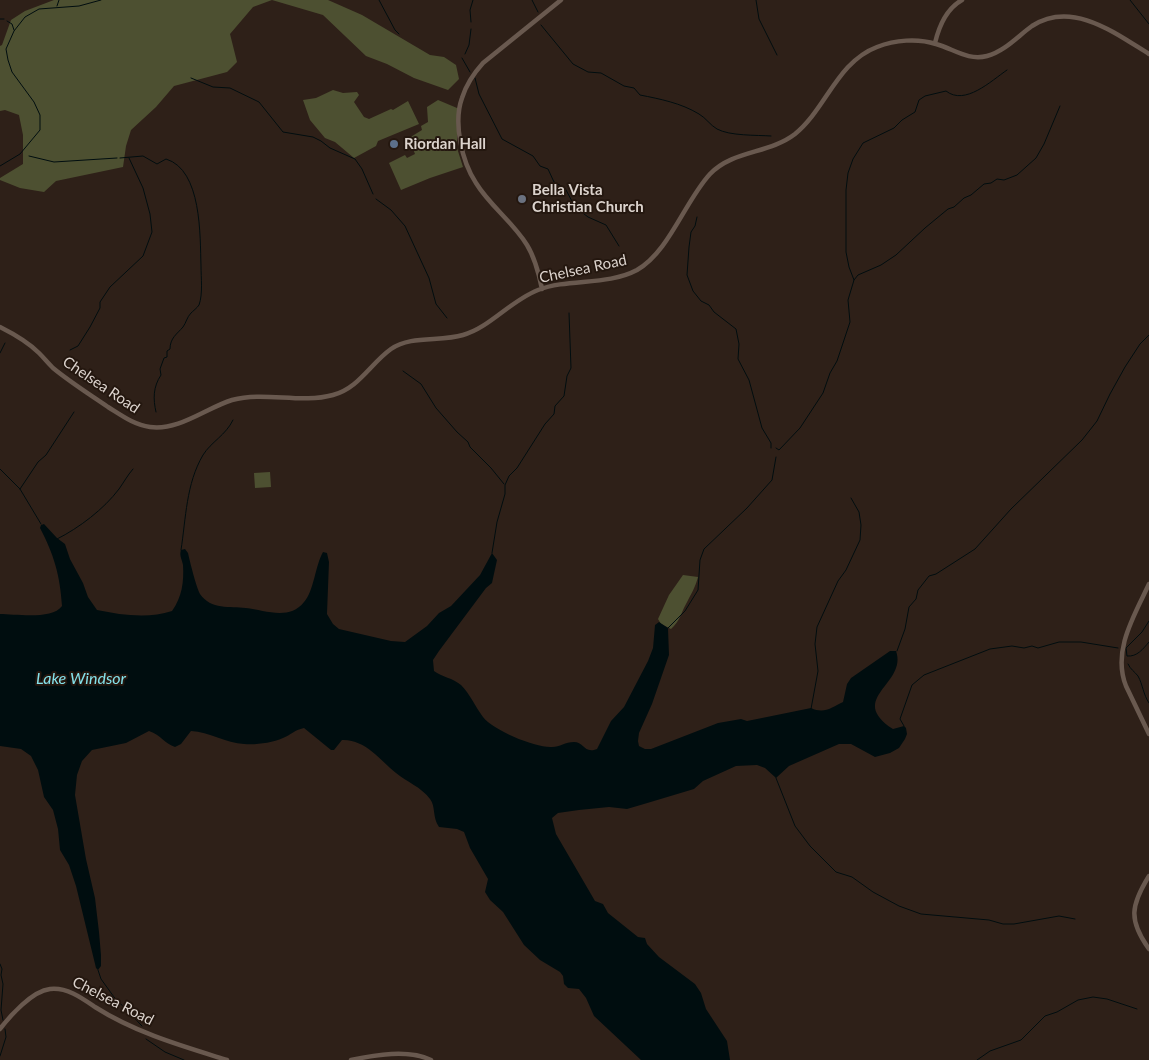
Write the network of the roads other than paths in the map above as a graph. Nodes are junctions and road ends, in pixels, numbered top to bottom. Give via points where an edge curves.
1 (561, 0) edge
2 (962, 0) edge
3 (935, 43) junction
4 (1149, 54) edge
5 (542, 289) junction
6 (0, 327) edge
7 (1149, 584) edge
8 (1149, 734) edge
9 (1149, 876) edge
10 (1149, 949) edge
11 (0, 1029) edge
12 (409, 1057) edge
13 (227, 1060) edge
14 (351, 1060) edge
15 (431, 1060) edge

1 - 5 street via 483,63 467,86 459,115 463,156 468,168 476,183 528,246
2 - 3 street via 942,21
3 - 4 street, Chelsea Road via 961,55 980,58 1000,50 1038,23 1053,17 1077,16 1104,26
3 - 5 street, Chelsea Road via 911,40 886,43 866,51 845,69 794,134 775,144 735,156 712,172 657,252 635,271
5 - 6 street, Chelsea Road via 514,302 472,332 418,340 390,350 345,391 302,399 252,396 161,428 141,426 129,420 78,387 29,344
7 - 8 street via 1132,620 1121,661 1123,679
9 - 10 street via 1136,898 1133,914 1142,940
11 - 13 street, Chelsea Road via 39,991 53,988 76,995 133,1028
12 - 14 street via 387,1055
12 - 15 street

